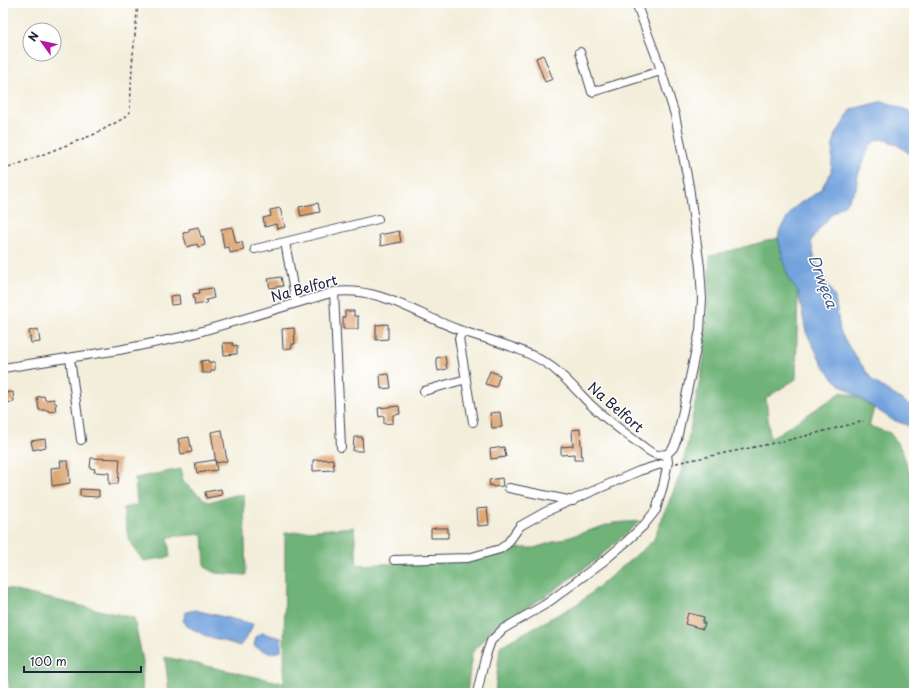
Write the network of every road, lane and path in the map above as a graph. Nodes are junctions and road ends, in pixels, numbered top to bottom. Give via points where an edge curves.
1 (138, 3) edge
2 (636, 3) edge
3 (580, 52) dead end
4 (661, 71) junction
5 (3, 170) edge
6 (378, 219) dead end
7 (285, 242) junction
8 (255, 249) dead end
9 (334, 292) junction
10 (296, 303) junction
11 (463, 331) junction
12 (70, 358) junction
13 (3, 368) edge
14 (466, 379) junction
15 (424, 391) dead end
16 (473, 422) dead end
17 (864, 422) dead end
18 (81, 440) dead end
19 (341, 447) dead end
20 (667, 458) junction
21 (509, 488) dead end
22 (572, 501) junction
23 (394, 560) dead end
24 (477, 693) edge

1 - 5 path via 130,112 95,134
2 - 4 street
3 - 4 street via 592,92
4 - 20 street via 675,115 689,186 702,298 700,330 677,439
6 - 7 street
7 - 8 street
7 - 10 street
9 - 10 street, Na Belfort
9 - 11 street, Na Belfort via 354,290 377,295
9 - 19 street
10 - 12 street, Na Belfort via 182,337
11 - 14 street via 459,338
11 - 20 street, Na Belfort via 523,351 554,368 610,421 649,450
12 - 13 street, Na Belfort
12 - 18 street
14 - 15 street
14 - 16 street
17 - 20 path via 673,464
20 - 22 street
20 - 24 street via 656,510 605,560 546,604 503,629 491,641
21 - 22 street
22 - 23 street via 520,526 507,544 500,549 468,558

